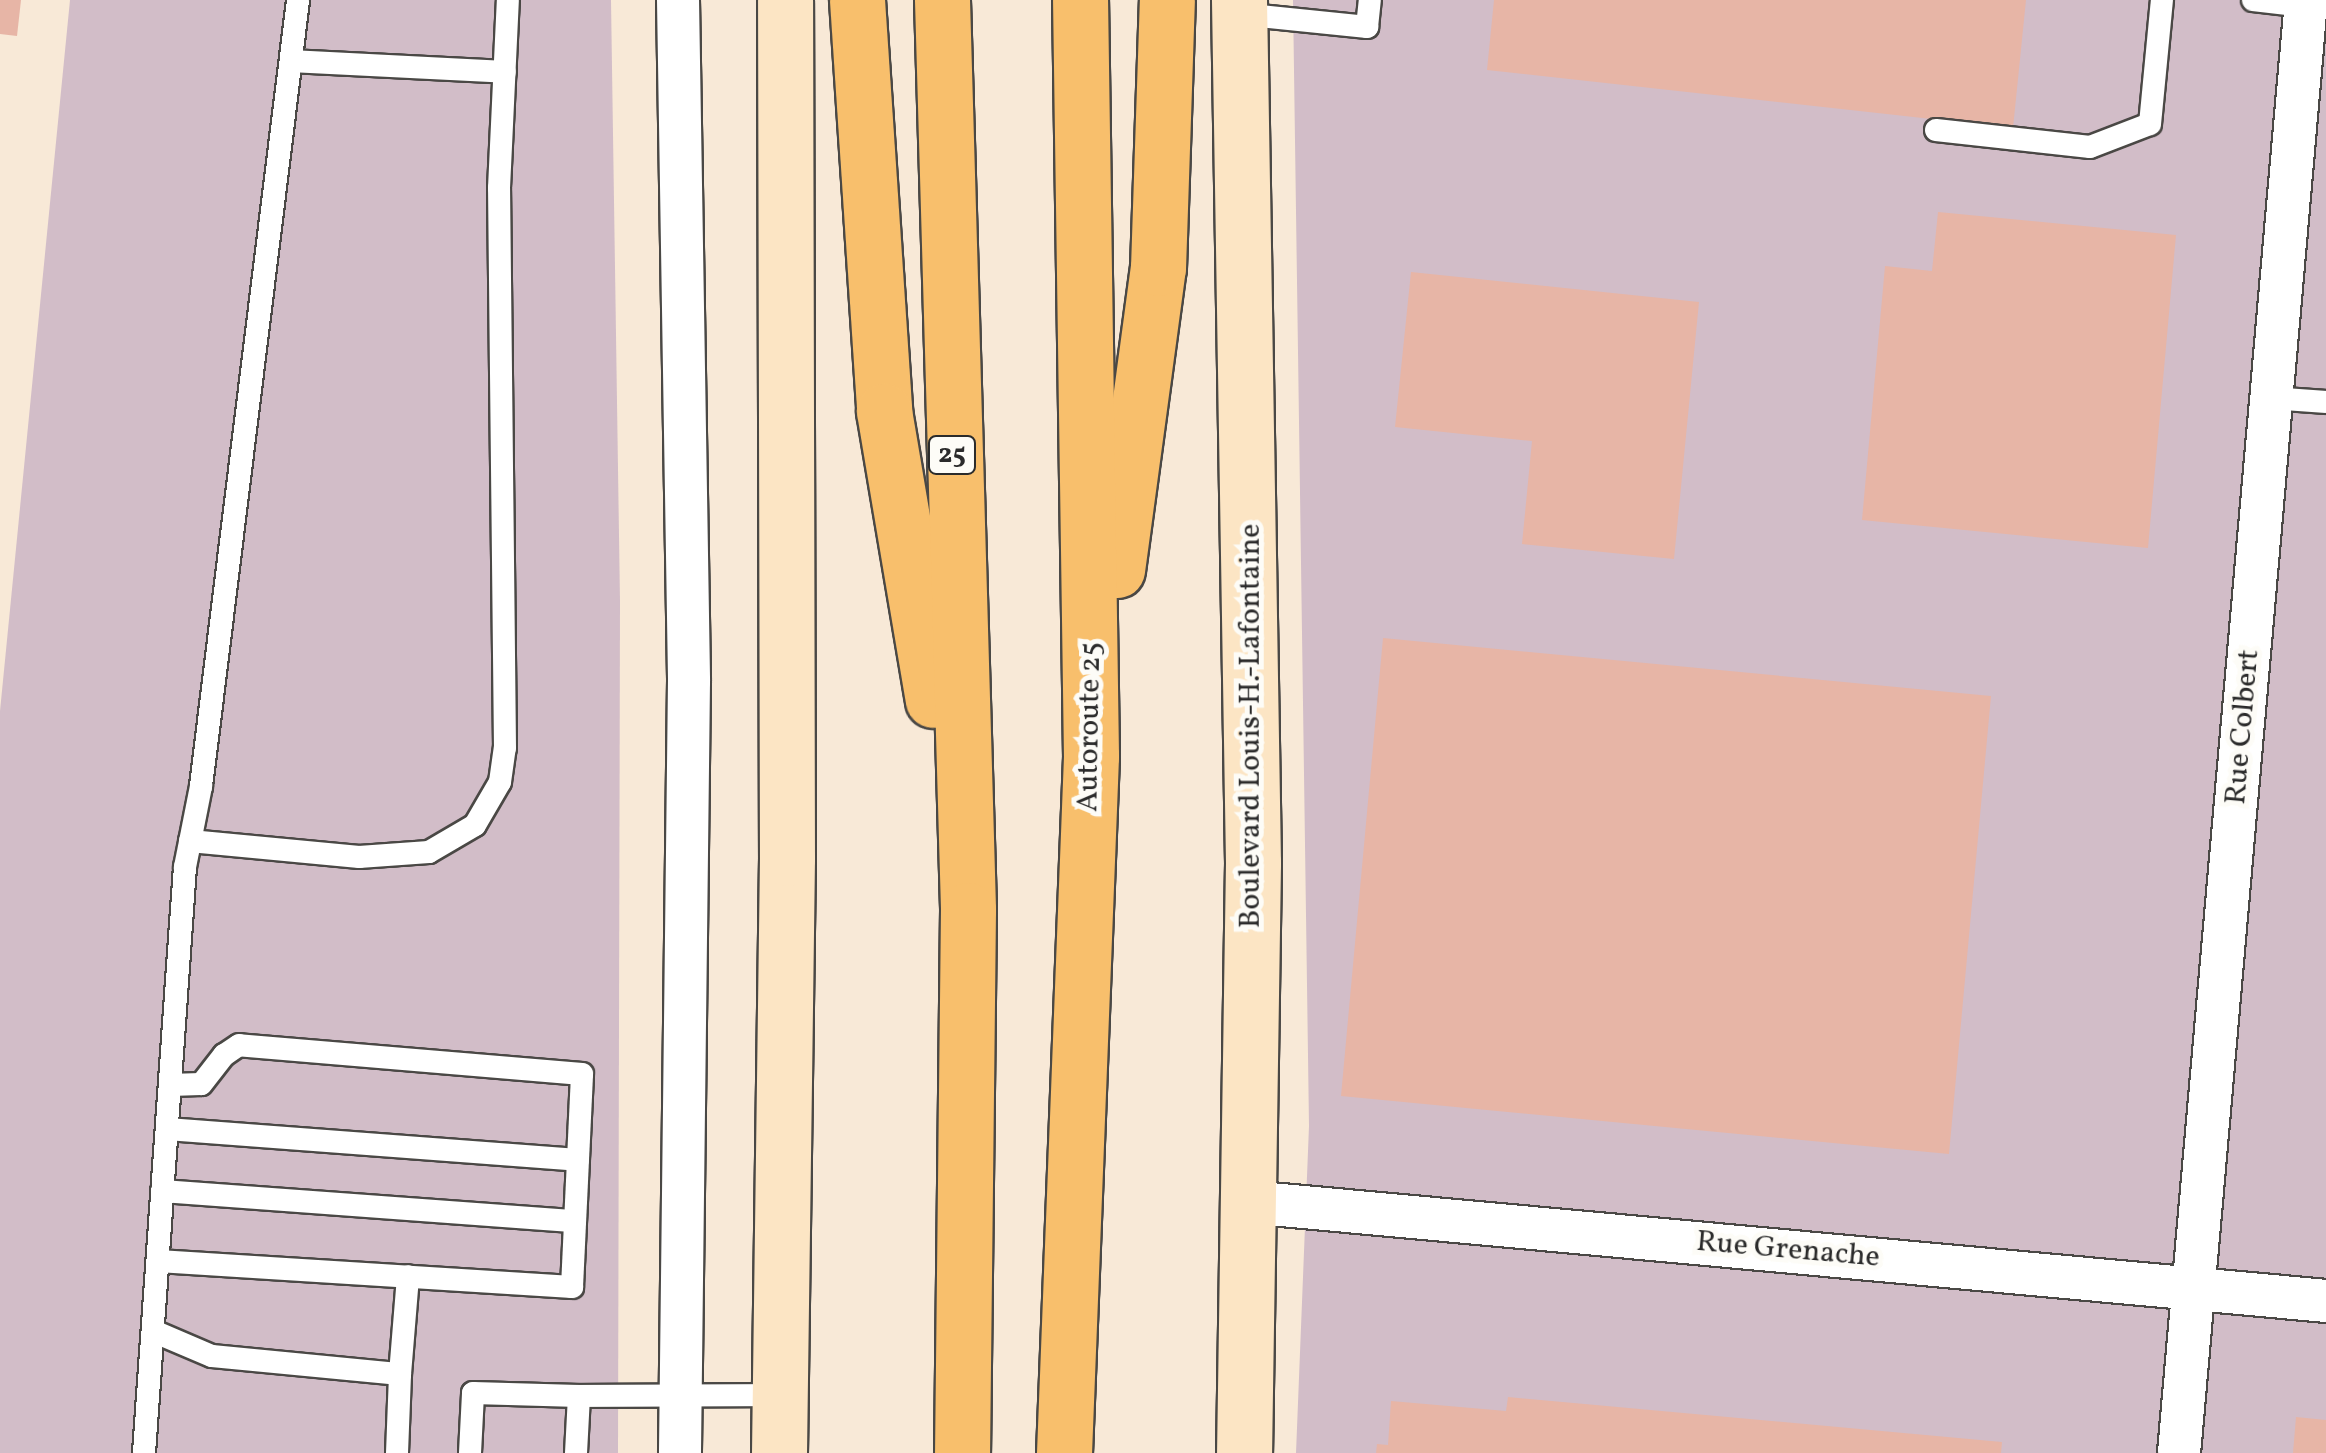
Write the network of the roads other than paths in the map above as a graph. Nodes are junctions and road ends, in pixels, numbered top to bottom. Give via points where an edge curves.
1 (298, 0) edge
2 (508, 0) edge
3 (678, 0) edge
4 (785, 0) edge
5 (857, 0) edge
6 (942, 0) edge
7 (1080, 0) edge
8 (1167, 0) edge
9 (1370, 0) edge
10 (2162, 0) edge
11 (2253, 0) edge
12 (2305, 3) edge
13 (1240, 7) edge
14 (290, 61) junction
15 (505, 72) junction
16 (1936, 130) dead end
17 (2271, 398) junction
18 (2326, 402) edge
19 (1091, 756) junction
20 (190, 841) junction
21 (968, 910) junction
22 (170, 1085) junction
23 (167, 1128) junction
24 (578, 1160) junction
25 (162, 1191) junction
26 (1249, 1202) junction
27 (575, 1221) junction
28 (158, 1261) junction
29 (408, 1276) junction
30 (2194, 1288) junction
31 (2326, 1301) edge
32 (153, 1331) junction
33 (400, 1374) junction
34 (780, 1395) junction
35 (579, 1396) junction
36 (681, 1396) junction
37 (144, 1453) edge
38 (397, 1453) edge
39 (470, 1453) edge
40 (576, 1453) edge
41 (680, 1453) edge
42 (779, 1453) edge
43 (962, 1453) edge
44 (1064, 1453) edge
45 (1244, 1453) edge
46 (2179, 1453) edge

1 - 14 lane
2 - 15 lane
3 - 36 street via 689,662
4 - 34 main road via 787,858
5 - 21 highway via 884,411
6 - 21 highway, 25
7 - 19 highway, Autoroute 25
8 - 19 highway via 1158,268
9 - 13 lane via 1367,27
10 - 16 lane via 2150,124 2090,147
11 - 12 lane
12 - 17 street, Rue Colbert
13 - 26 main road, Boulevard Louis-H.-Lafontaine via 1252,707
14 - 15 lane
14 - 20 lane
15 - 20 lane via 499,188 505,748 500,782 475,826 417,854 360,856
17 - 18 lane
17 - 30 street, Rue Colbert
19 - 44 highway, Autoroute 25
20 - 22 lane
21 - 43 highway, 25
22 - 23 lane
22 - 24 lane via 201,1084 239,1046 582,1074
23 - 24 lane
23 - 25 lane
24 - 27 lane
25 - 27 lane
25 - 28 lane
26 - 30 street, Rue Grenache
26 - 45 main road, Boulevard Louis-H.-Lafontaine
27 - 29 lane via 572,1287
28 - 29 lane
28 - 32 lane
29 - 33 lane
30 - 31 street, Rue Grenache
30 - 46 street, Rue Colbert
32 - 33 lane via 212,1356
32 - 37 lane
33 - 38 lane
34 - 36 lane
34 - 42 main road
35 - 36 lane
35 - 39 lane via 473,1394
35 - 40 lane
36 - 41 street

